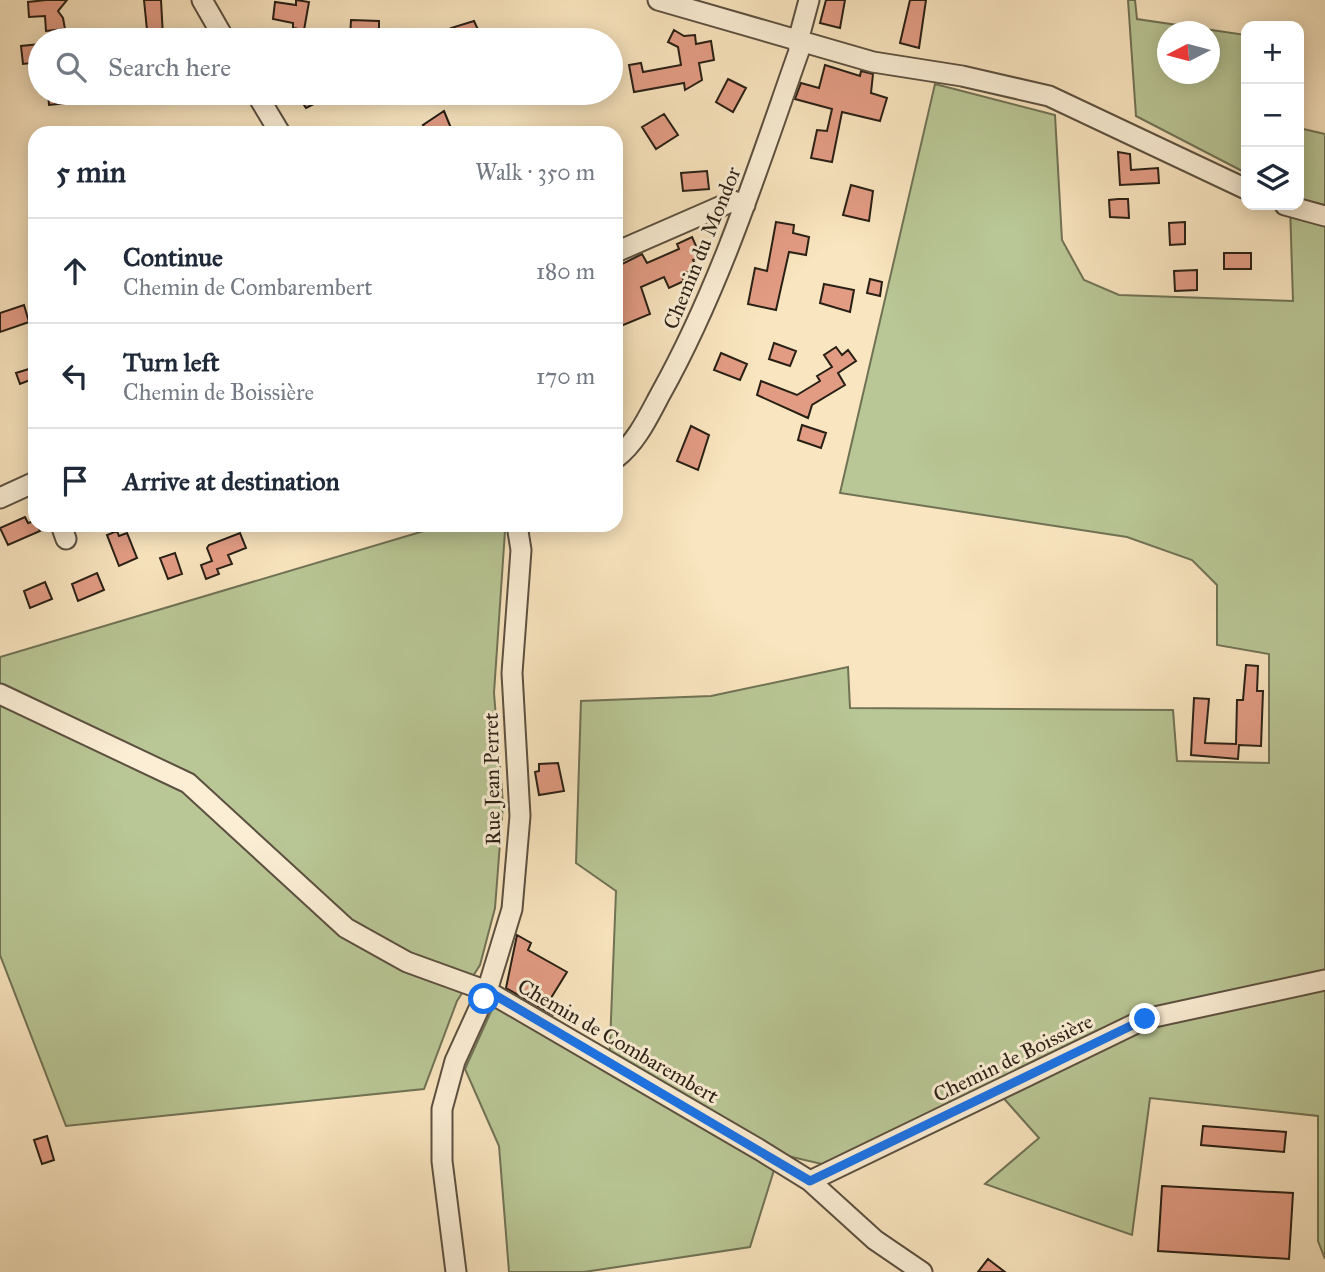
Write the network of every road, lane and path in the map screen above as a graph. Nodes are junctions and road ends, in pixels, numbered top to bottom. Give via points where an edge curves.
1 (202, 0) edge
2 (658, 0) edge
3 (809, 0) edge
4 (218, 28) edge
5 (798, 41) junction
6 (263, 105) edge
7 (276, 126) edge
8 (1241, 187) edge
9 (745, 205) junction
10 (1303, 210) edge
11 (1325, 216) edge
12 (623, 249) edge
13 (623, 452) edge
14 (28, 485) edge
15 (0, 498) edge
16 (518, 532) edge
17 (0, 694) edge
18 (1325, 980) edge
19 (488, 991) junction
20 (810, 1181) junction
21 (456, 1272) edge
22 (922, 1272) edge

1 - 4 street
2 - 5 street
3 - 5 street, Chemin du Mondor
5 - 8 street via 873,62 1049,96
5 - 9 street, Chemin du Mondor via 799,51
6 - 7 street
9 - 12 street via 733,201
9 - 13 street, Chemin du Mondor via 694,335
10 - 11 street
14 - 15 street
16 - 19 street, Rue Jean Perret via 521,550 512,673 520,816 512,909
17 - 19 street, Chemin de Combarembert via 188,783 346,928 407,962
18 - 20 street, Chemin de Boissière via 1145,1019
19 - 20 street, Chemin de Combarembert
19 - 21 street, Rue Jean Perret via 455,1062 442,1108 442,1161
20 - 22 street, Chemin de Combarembert via 875,1240

